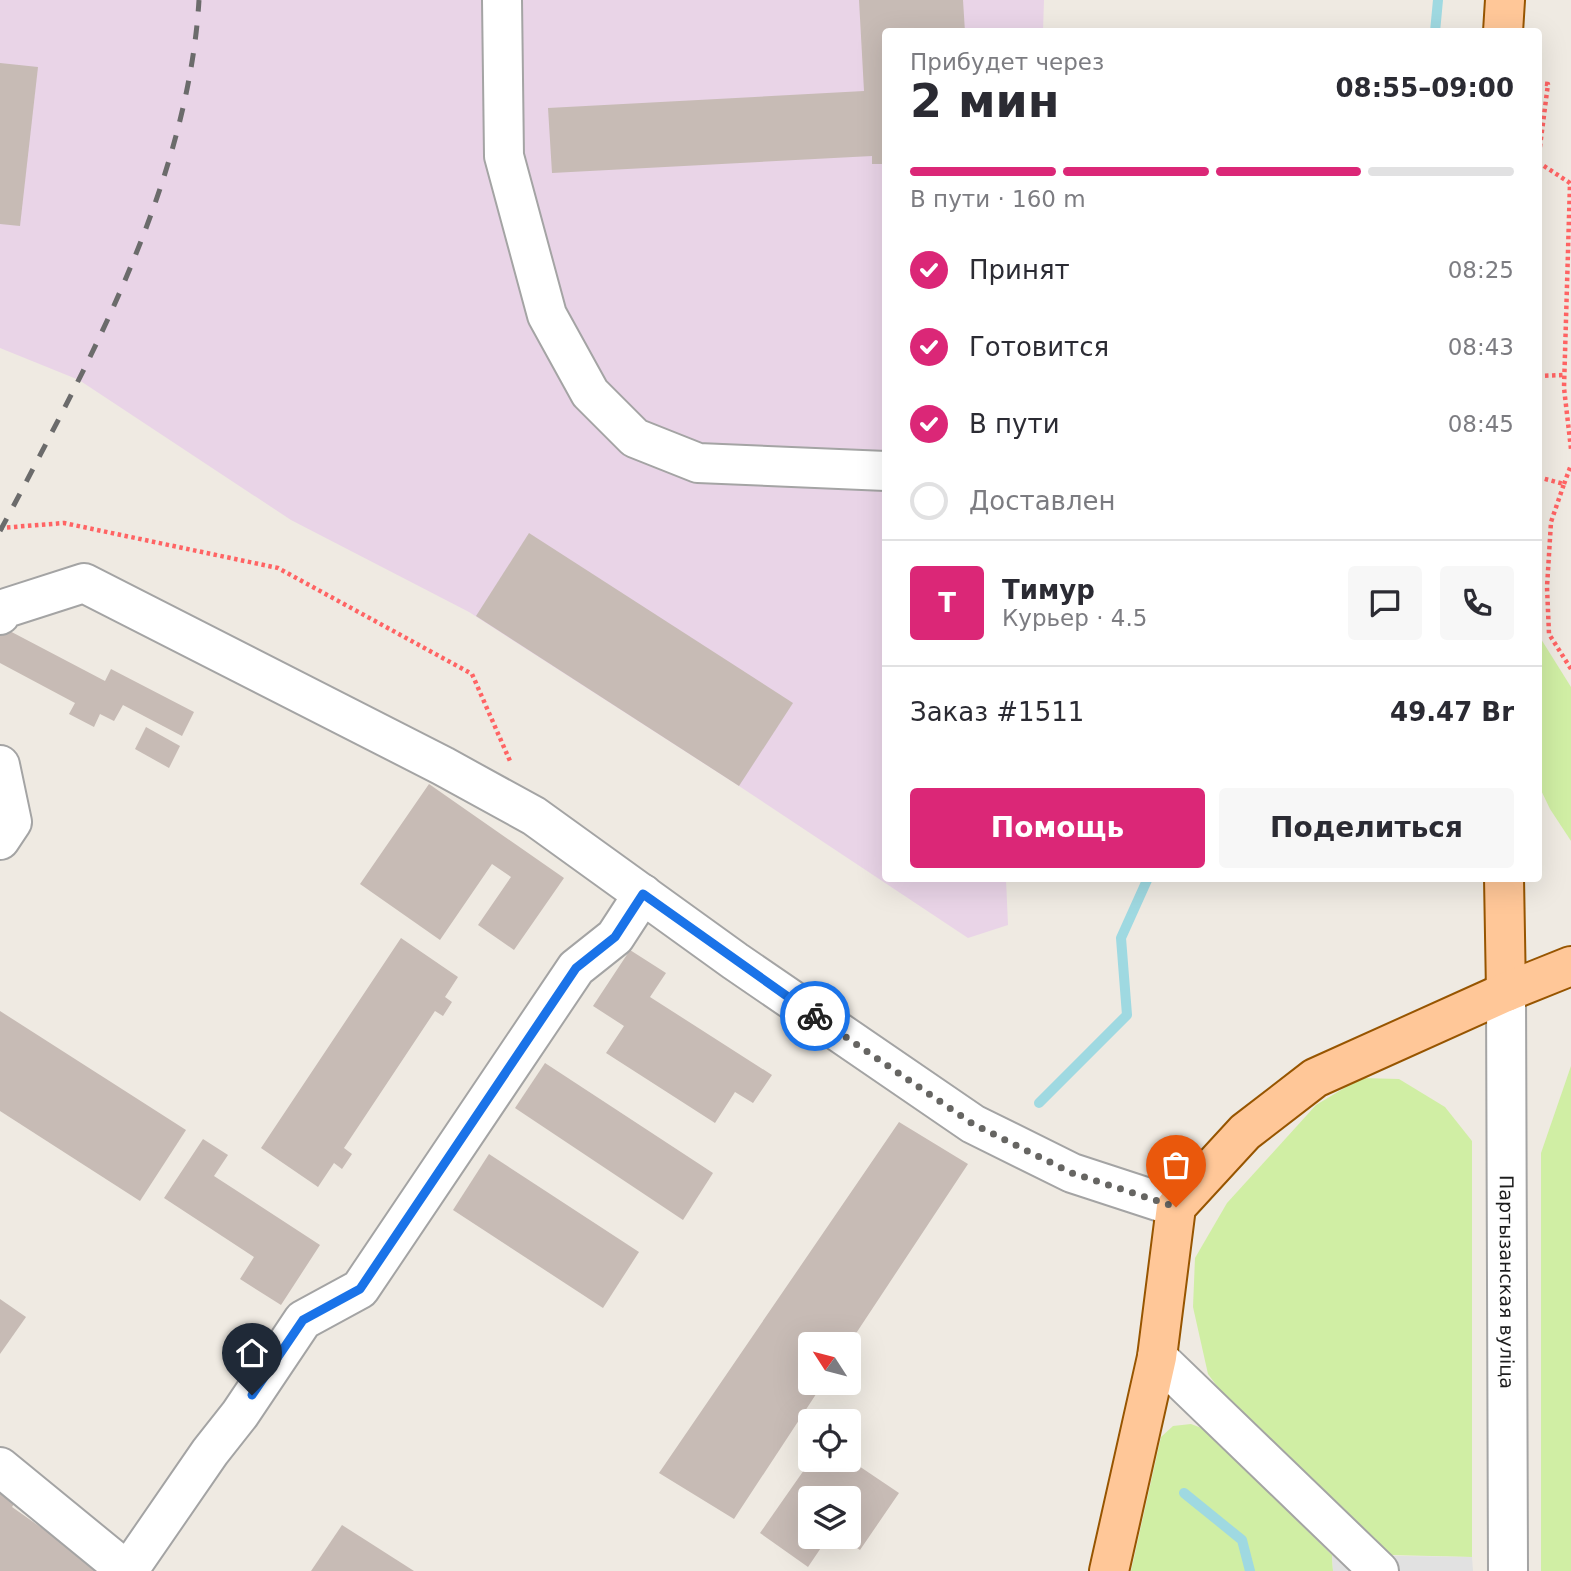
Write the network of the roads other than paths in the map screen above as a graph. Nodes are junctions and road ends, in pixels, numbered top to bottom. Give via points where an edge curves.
1 (502, 0) edge
2 (1505, 0) edge
3 (1503, 28) edge
4 (882, 471) edge
5 (0, 615) edge
6 (0, 765) edge
7 (0, 840) edge
8 (1504, 882) edge
9 (643, 894) junction
10 (1571, 966) edge
11 (1506, 992) junction
12 (1176, 1207) junction
13 (1157, 1357) junction
14 (0, 1467) edge
15 (127, 1571) edge
16 (1109, 1571) edge
17 (1380, 1571) edge
18 (1508, 1571) edge

1 - 4 street via 504,156 547,315 590,393 635,438 698,464
2 - 3 main road
5 - 9 street via 3,609 85,583 534,816
6 - 7 street via 12,822
8 - 11 main road
9 - 12 street via 973,1124 1072,1173
9 - 15 street via 615,937 576,968 360,1289 303,1320
10 - 11 main road
11 - 12 main road via 1315,1078 1245,1132
11 - 18 street, Партызанская вуліца
12 - 13 main road
13 - 16 main road
13 - 17 street
14 - 15 street

